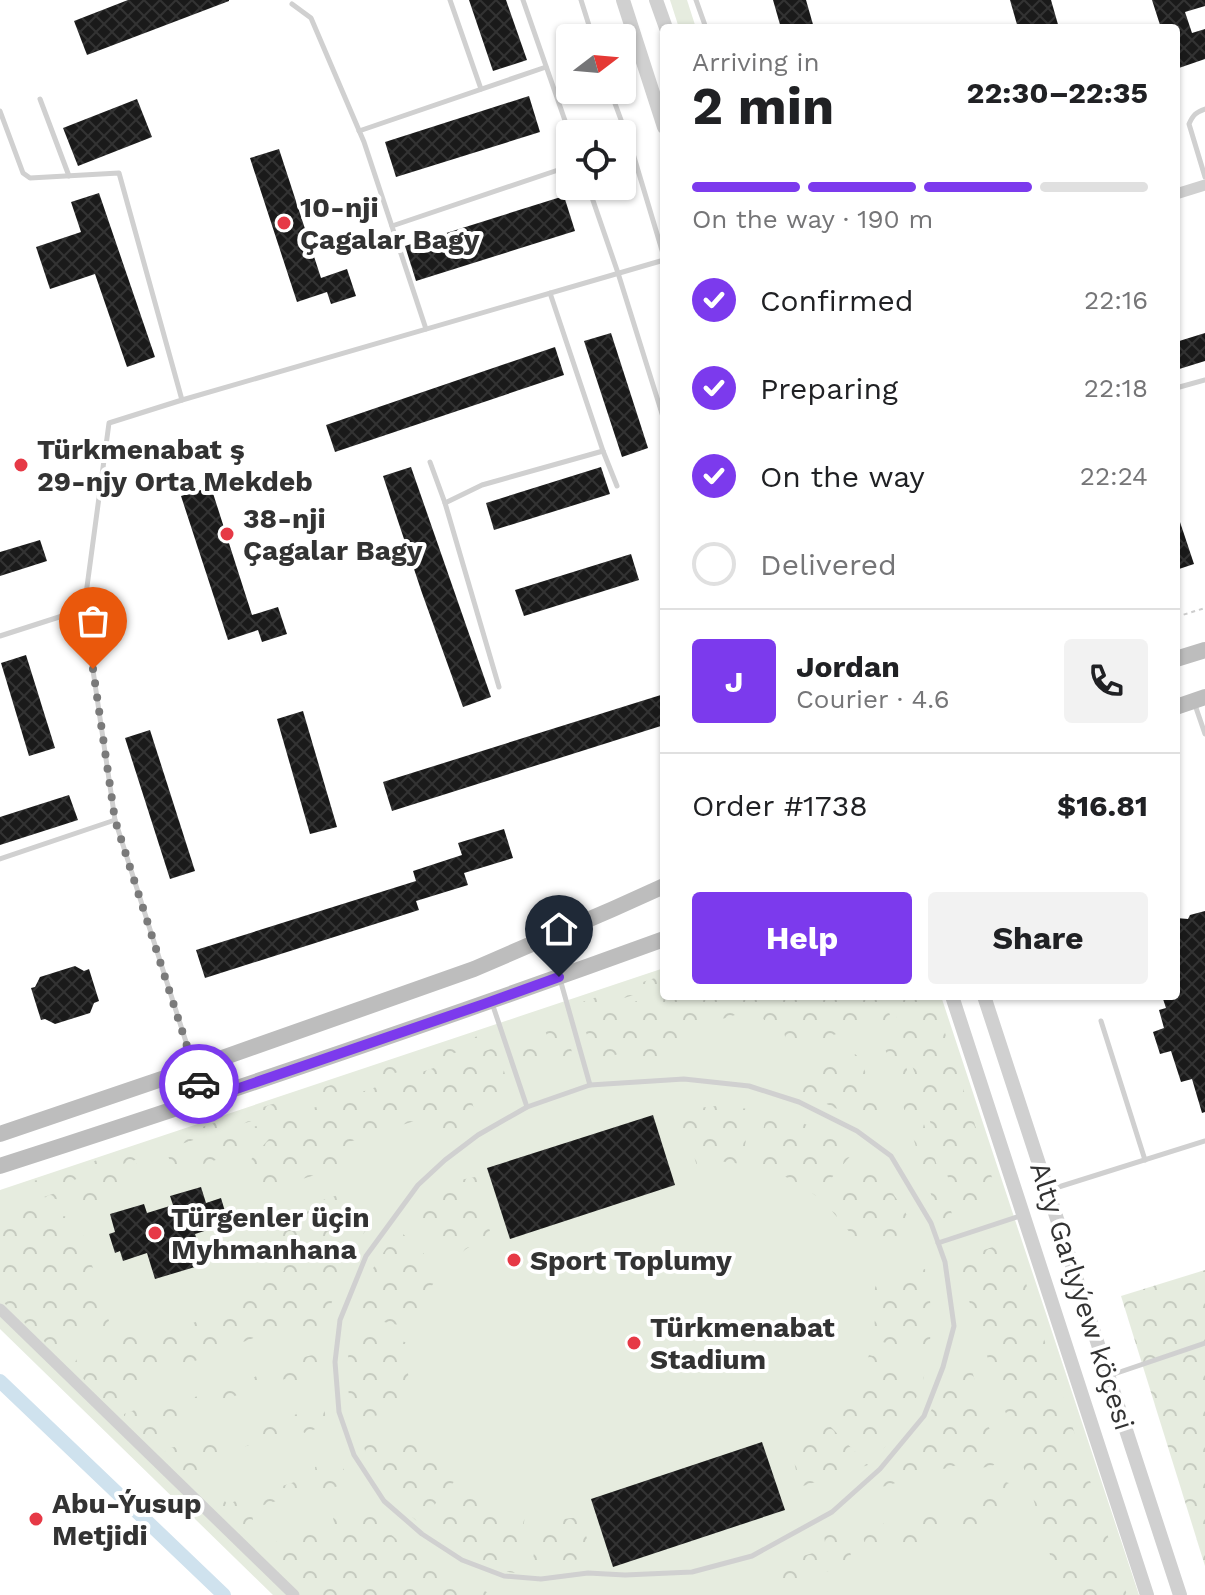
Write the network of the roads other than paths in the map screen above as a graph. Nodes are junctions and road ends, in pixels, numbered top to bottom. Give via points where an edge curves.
1 (450, 0) edge
2 (523, 0) edge
3 (581, 0) edge
4 (623, 0) edge
5 (656, 0) edge
6 (696, 0) edge
7 (292, 4) dead end
8 (589, 24) edge
9 (665, 24) edge
10 (705, 24) edge
11 (546, 67) junction
12 (481, 89) junction
13 (40, 99) dead end
14 (615, 104) edge
15 (1205, 109) edge
16 (0, 111) edge
17 (660, 115) edge
18 (565, 120) edge
19 (359, 131) junction
20 (556, 171) edge
21 (69, 176) junction
22 (1205, 177) edge
23 (1205, 185) edge
24 (1180, 193) edge
25 (593, 200) edge
26 (392, 226) junction
27 (660, 245) edge
28 (660, 260) edge
29 (618, 273) junction
30 (550, 293) junction
31 (426, 329) junction
32 (1205, 380) edge
33 (1180, 387) edge
34 (182, 400) junction
35 (660, 407) edge
36 (603, 451) junction
37 (430, 462) dead end
38 (617, 486) dead end
39 (445, 503) junction
40 (84, 609) junction
41 (0, 636) edge
42 (1205, 650) edge
43 (1180, 658) edge
44 (499, 687) dead end
45 (1199, 699) edge
46 (1180, 706) edge
47 (1205, 734) edge
48 (115, 820) junction
49 (0, 859) edge
50 (660, 888) edge
51 (660, 940) edge
52 (559, 977) junction
53 (953, 1000) edge
54 (985, 1000) edge
55 (492, 1002) junction
56 (1101, 1021) dead end
57 (194, 1068) junction
58 (590, 1085) junction
59 (204, 1100) junction
60 (527, 1107) junction
61 (0, 1134) edge
62 (1205, 1141) edge
63 (1145, 1160) junction
64 (0, 1166) edge
65 (1048, 1190) junction
66 (1024, 1215) junction
67 (938, 1243) junction
68 (0, 1309) edge
69 (1205, 1343) edge
70 (1108, 1376) junction
71 (294, 1595) edge
72 (1147, 1595) edge
73 (1180, 1595) edge

1 - 12 lane
2 - 11 lane
3 - 8 lane
4 - 17 street
5 - 9 street
6 - 10 lane
7 - 19 lane via 311,18
11 - 12 lane
11 - 18 lane
12 - 19 lane
13 - 21 lane
14 - 27 lane
15 - 22 lane via 1189,124
16 - 21 lane via 23,173 30,178
19 - 26 lane
20 - 26 lane
21 - 34 lane via 119,173
23 - 24 street
25 - 29 lane
26 - 31 lane
28 - 29 lane
29 - 30 lane
29 - 35 lane
30 - 31 lane
30 - 36 lane
31 - 34 lane
32 - 33 lane
34 - 40 lane via 109,423
36 - 38 lane
36 - 39 lane via 482,485
37 - 39 lane
39 - 44 lane
40 - 41 lane
40 - 48 lane
42 - 43 main road
45 - 46 main road
45 - 47 lane
48 - 49 lane
48 - 57 lane
50 - 57 main road via 474,969
51 - 52 main road
52 - 55 main road
52 - 58 lane
53 - 66 street, Alty Garlyýew köçesi
54 - 65 street, Alty Garlyýew köçesi
55 - 59 main road
55 - 60 lane
56 - 63 lane
57 - 59 lane
57 - 61 main road
58 - 60 lane
58 - 67 lane via 684,1079 749,1086 799,1102 857,1131 891,1156
59 - 64 main road
60 - 67 lane via 478,1135 418,1185 366,1256 340,1320 335,1362 339,1412 354,1455 384,1501 462,1560 504,1576 692,1572 752,1556 832,1512 880,1469 924,1416 934,1391 954,1326
62 - 63 lane
63 - 65 lane
65 - 70 street, Alty Garlyýew köçesi
66 - 67 lane
66 - 72 street, Alty Garlyýew köçesi
68 - 71 street
69 - 70 lane
70 - 73 street, Alty Garlyýew köçesi

